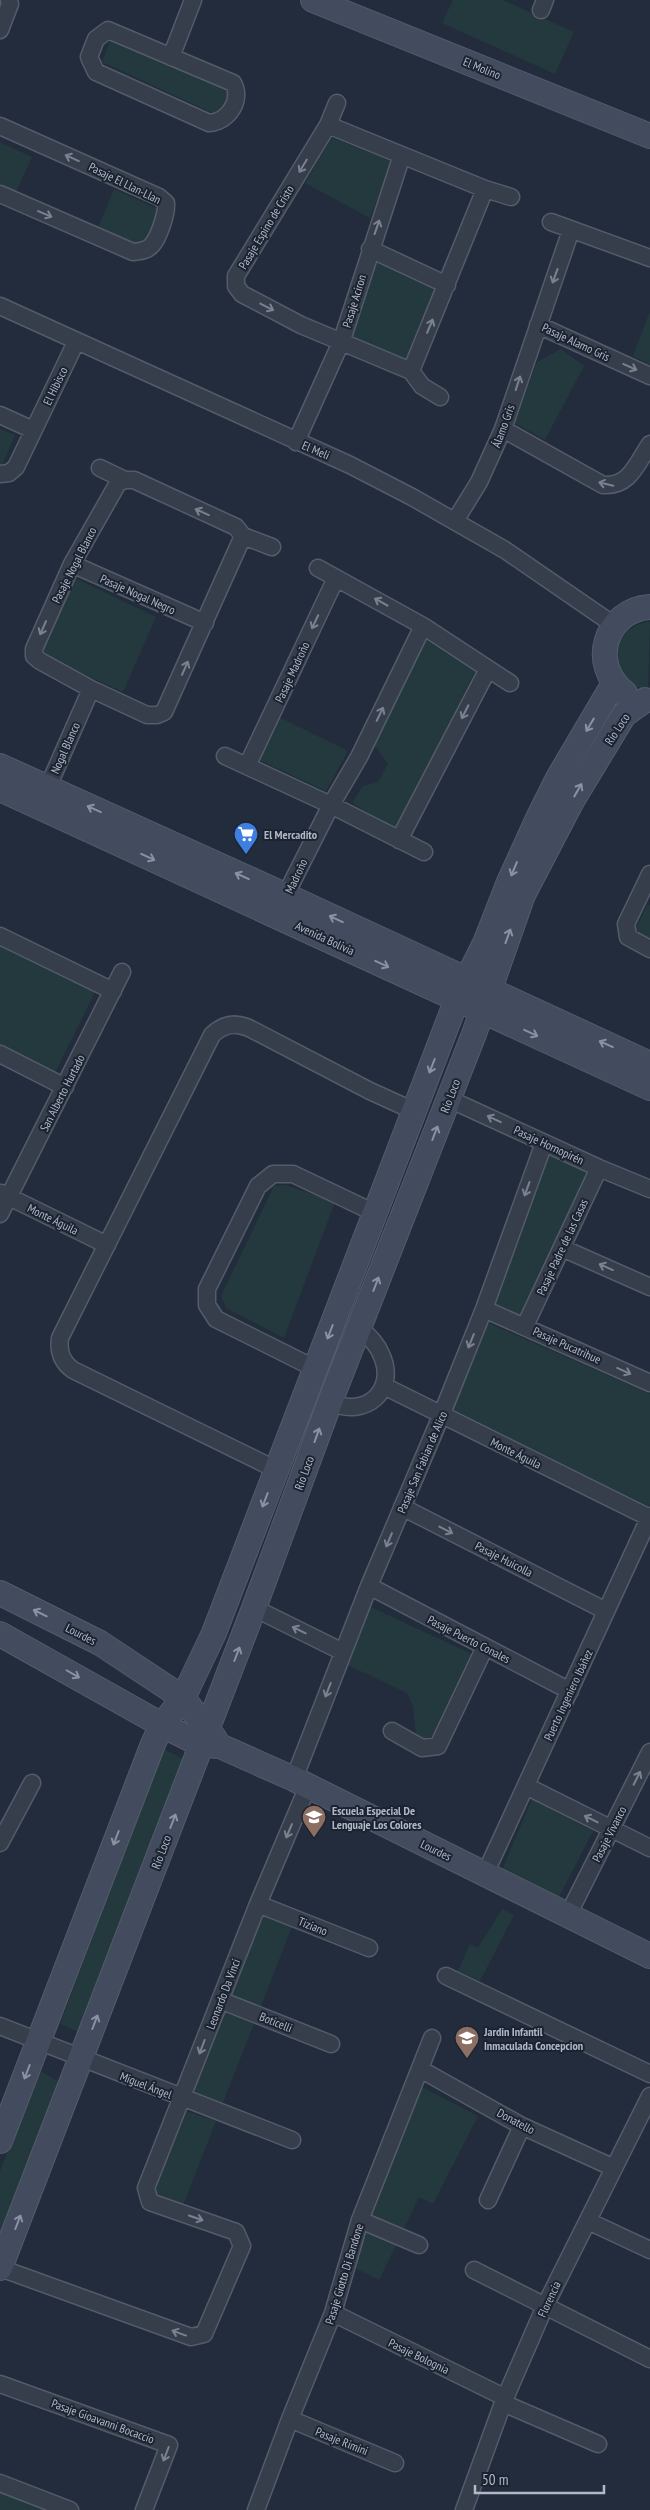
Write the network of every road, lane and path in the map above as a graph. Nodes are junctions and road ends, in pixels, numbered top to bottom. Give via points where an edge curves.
1 (9, 0) edge
2 (193, 0) edge
3 (313, 0) edge
4 (0, 30) edge
5 (171, 57) junction
6 (337, 103) dead end
7 (328, 125) junction
8 (0, 126) edge
9 (650, 136) edge
10 (402, 156) junction
11 (485, 189) junction
12 (0, 194) edge
13 (511, 197) dead end
14 (551, 222) dead end
15 (571, 230) junction
16 (370, 249) junction
17 (650, 258) edge
18 (447, 285) junction
19 (0, 306) edge
20 (538, 325) junction
21 (342, 340) junction
22 (76, 342) junction
23 (411, 371) junction
24 (650, 376) edge
25 (440, 397) dead end
26 (0, 415) edge
27 (503, 429) junction
28 (33, 430) junction
29 (296, 442) junction
30 (650, 444) edge
31 (100, 468) dead end
32 (0, 474) edge
33 (125, 480) junction
34 (455, 520) junction
35 (243, 536) junction
36 (272, 547) dead end
37 (72, 564) junction
38 (318, 568) dead end
39 (336, 578) junction
40 (650, 607) edge
41 (205, 623) junction
42 (614, 625) junction
43 (424, 626) junction
44 (488, 669) junction
45 (510, 683) dead end
46 (614, 683) junction
47 (91, 689) junction
48 (647, 700) edge
49 (225, 756) dead end
50 (0, 766) edge
51 (247, 766) junction
52 (0, 789) edge
53 (43, 797) junction
54 (331, 805) junction
55 (399, 840) junction
56 (424, 852) dead end
57 (650, 874) edge
58 (281, 905) junction
59 (0, 936) edge
60 (650, 949) edge
61 (122, 972) dead end
62 (462, 989) junction
63 (113, 991) junction
64 (485, 1001) junction
65 (0, 1054) edge
66 (650, 1064) edge
67 (65, 1087) junction
68 (650, 1088) edge
69 (449, 1099) junction
70 (414, 1111) junction
71 (544, 1143) junction
72 (599, 1168) junction
73 (650, 1189) edge
74 (5, 1195) edge
75 (375, 1213) junction
76 (0, 1214) edge
77 (106, 1245) junction
78 (562, 1248) junction
79 (650, 1287) edge
80 (484, 1309) junction
81 (525, 1326) junction
82 (359, 1327) junction
83 (316, 1369) junction
84 (650, 1383) edge
85 (384, 1386) junction
86 (330, 1402) junction
87 (441, 1416) junction
88 (277, 1470) junction
89 (402, 1507) junction
90 (650, 1517) edge
91 (369, 1586) junction
92 (0, 1593) edge
93 (254, 1608) junction
94 (606, 1612) junction
95 (0, 1634) edge
96 (485, 1647) junction
97 (342, 1652) junction
98 (570, 1691) junction
99 (184, 1698) junction
100 (162, 1725) junction
101 (392, 1731) dead end
102 (210, 1740) junction
103 (650, 1752) edge
104 (32, 1783) dead end
105 (301, 1783) junction
106 (526, 1786) junction
107 (612, 1829) junction
108 (0, 1843) edge
109 (650, 1848) edge
110 (485, 1874) junction
111 (258, 1904) junction
112 (568, 1916) junction
113 (369, 1948) dead end
114 (650, 1956) edge
115 (446, 1976) dead end
116 (220, 2000) junction
117 (0, 2026) edge
118 (432, 2038) dead end
119 (38, 2041) junction
120 (331, 2044) dead end
121 (81, 2059) junction
122 (420, 2069) junction
123 (650, 2074) edge
124 (650, 2096) edge
125 (182, 2099) junction
126 (522, 2126) junction
127 (292, 2140) dead end
128 (0, 2141) edge
129 (614, 2168) junction
130 (488, 2200) dead end
131 (360, 2220) junction
132 (588, 2221) junction
133 (419, 2244) dead end
134 (650, 2250) edge
135 (0, 2268) edge
136 (474, 2270) dead end
137 (545, 2306) junction
138 (333, 2313) junction
139 (650, 2358) edge
140 (0, 2384) edge
141 (505, 2401) junction
142 (290, 2419) junction
143 (598, 2444) dead end
144 (395, 2463) dead end
145 (0, 2483) edge
146 (70, 2510) edge
147 (144, 2510) edge
148 (256, 2510) edge
149 (464, 2510) edge

1 - 4 street
2 - 5 street
3 - 9 street, El Molino
5 - 5 street via 108,30 96,39 89,57 96,72 209,123 227,117 236,99 237,90 233,83
6 - 7 street, Pasaje Espino de Cristo
7 - 10 street
7 -> 21 street, Pasaje Espino de Cristo via 236,276 236,286 242,294 301,324
12 -> 8 street, Pasaje El Llan-Llan via 133,252 144,251 152,245 167,212 166,203 159,197
10 - 11 street
16 -> 10 street, Pasaje Aciron
11 - 13 street
11 - 18 street
14 - 15 street
15 - 17 street
15 -> 20 street, Pasaje Alamo Gris
16 - 18 street
16 - 21 street, Pasaje Aciron
23 -> 18 street
19 - 22 street, El Meli
20 -> 24 street, Pasaje Alamo Gris
27 -> 20 street, Álamo Gris
21 - 23 street, Pasaje Espino de Cristo
21 - 29 street, Pasaje Aciron
22 - 28 street, El Hibisco
22 - 29 street, El Meli
23 - 25 street, Pasaje Espino de Cristo via 422,386
26 - 28 street
30 -> 27 street via 625,482 603,486
27 - 34 street, Álamo Gris via 479,482
28 - 32 street, El Hibisco via 16,467 9,473
29 - 34 street, El Meli via 350,464
31 - 33 street
35 -> 33 street via 236,527 134,480
33 - 37 street, Pasaje Nogal Blanco via 118,483
34 - 42 street, El Meli via 505,550
35 - 36 street
35 - 41 street
37 - 41 street, Pasaje Nogal Negro
37 -> 47 street, Pasaje Nogal Blanco via 34,649 34,656
38 - 39 street
43 -> 39 street
39 -> 51 street, Pasaje Madroño
40 - 42 street via 632,611
47 -> 41 street via 147,715 164,712
42 - 46 street via 607,637 604,656
43 - 44 street
54 -> 43 street, Madroño via 359,757
44 - 45 street
44 -> 55 street
46 - 48 street via 626,693
46 -> 62 street, Río Loco via 540,814
47 - 53 street, Nogal Blanco
64 -> 48 street, Río Loco via 523,895 572,801 624,715
49 - 51 street
50 - 53 street, Avenida Bolivia
51 - 54 street
52 - 53 street, Avenida Bolivia
53 - 58 street, Avenida Bolivia
54 - 55 street
54 - 58 street, Madroño
55 - 56 street
57 - 60 street via 625,931 628,937
58 - 62 street, Avenida Bolivia
59 - 63 street
61 - 63 street, San Alberto Hurtado
62 - 64 street, Avenida Bolivia
62 -> 70 street, Río Loco
63 - 67 street, San Alberto Hurtado
66 -> 64 street, Avenida Bolivia
64 -> 68 street, Avenida Bolivia
64 - 69 street, Río Loco
65 - 67 street
67 - 74 street, San Alberto Hurtado
71 -> 69 street, Pasaje Hornopirén
82 -> 69 street, Río Loco
70 - 75 street, Río Loco
70 - 77 street via 249,1028 226,1025 212,1035
71 - 72 street, Pasaje Hornopirén
71 -> 80 street, Pasaje San Fabian de Alico
72 - 73 street, Pasaje Hornopirén
72 - 78 street, Pasaje Padre de las Casas
74 - 76 street, San Alberto Hurtado
74 - 77 street, Monte Águila
75 -> 83 street, Río Loco
75 - 83 street via 293,1174 280,1172 267,1176 258,1186 207,1288 207,1305 216,1319
77 - 88 street via 60,1338 63,1361 73,1370
79 -> 78 street
78 - 81 street, Pasaje Padre de las Casas
80 - 81 street, Pasaje Pucatrihue
80 -> 87 street, Pasaje San Fabian de Alico
81 -> 84 street, Pasaje Pucatrihue
82 - 85 street via 382,1354 386,1374
82 - 86 street, Río Loco
83 - 88 street, Río Loco
85 - 86 street via 376,1397 354,1409
85 - 87 street, Monte Águila
93 -> 86 street, Río Loco
87 - 89 street, Pasaje San Fabian de Alico
87 - 90 street, Monte Águila
88 -> 99 street, Río Loco via 214,1633
89 -> 91 street, Pasaje San Fabian de Alico
89 -> 94 street, Pasaje Huicolla
90 - 94 street, Puerto Ingeniero Ibáñez
91 - 96 street, Pasaje Puerto Conales
91 - 97 street, Pasaje San Fabian de Alico
99 -> 92 street, Lourdes via 100,1643
97 -> 93 street
102 -> 93 street, Río Loco
94 - 98 street, Puerto Ingeniero Ibáñez
95 -> 100 street, Lourdes
96 - 98 street, Pasaje Puerto Conales
96 - 101 street via 438,1746 422,1748
97 -> 105 street, Pasaje San Fabian de Alico
98 - 106 street, Puerto Ingeniero Ibáñez
99 - 100 street, Río Loco
99 - 102 street, Lourdes
100 - 102 street, Lourdes
100 -> 119 street, Río Loco
102 - 105 street, Lourdes
121 -> 102 street, Río Loco
107 -> 103 street, Pasaje Vivanco
104 - 108 street
105 - 110 street, Lourdes
105 -> 111 street, Leonardo Da Vinci
107 -> 106 street
106 - 110 street, Puerto Ingeniero Ibáñez
107 - 109 street
107 - 112 street, Pasaje Vivanco
110 - 112 street, Lourdes
111 - 113 street, Tiziano
111 - 116 street, Leonardo Da Vinci
112 - 114 street, Lourdes
115 - 123 street
116 - 120 street, Boticelli
116 -> 125 street, Leonardo Da Vinci
117 - 119 street, Miguel Ángel
118 - 122 street, Pasaje Giotto Di Bandone
119 - 121 street, Miguel Ángel
119 -> 128 street, Río Loco
121 - 125 street, Miguel Ángel
135 -> 121 street, Río Loco
122 - 126 street, Donatello
122 - 131 street, Pasaje Giotto Di Bandone
124 - 129 street, Florencia
125 - 127 street, Miguel Ángel
125 -> 135 street, Leonardo Da Vinci via 146,2188 150,2202 236,2232 242,2246 204,2334 191,2337
126 - 129 street, Donatello
126 - 130 street
129 - 132 street, Florencia
131 - 133 street
131 - 138 street, Pasaje Giotto Di Bandone
132 - 134 street
132 - 137 street, Florencia
136 - 137 street
137 - 139 street
137 - 141 street, Florencia
138 - 141 street, Pasaje Bolognia
138 - 142 street, Pasaje Giotto Di Bandone
140 -> 147 street, Pasaje Gioavanni Bocaccio via 169,2445
141 - 143 street, Pasaje Bolognia
141 - 149 street, Florencia
142 - 144 street, Pasaje Rimini
142 - 148 street, Pasaje Giotto Di Bandone
145 - 146 street

